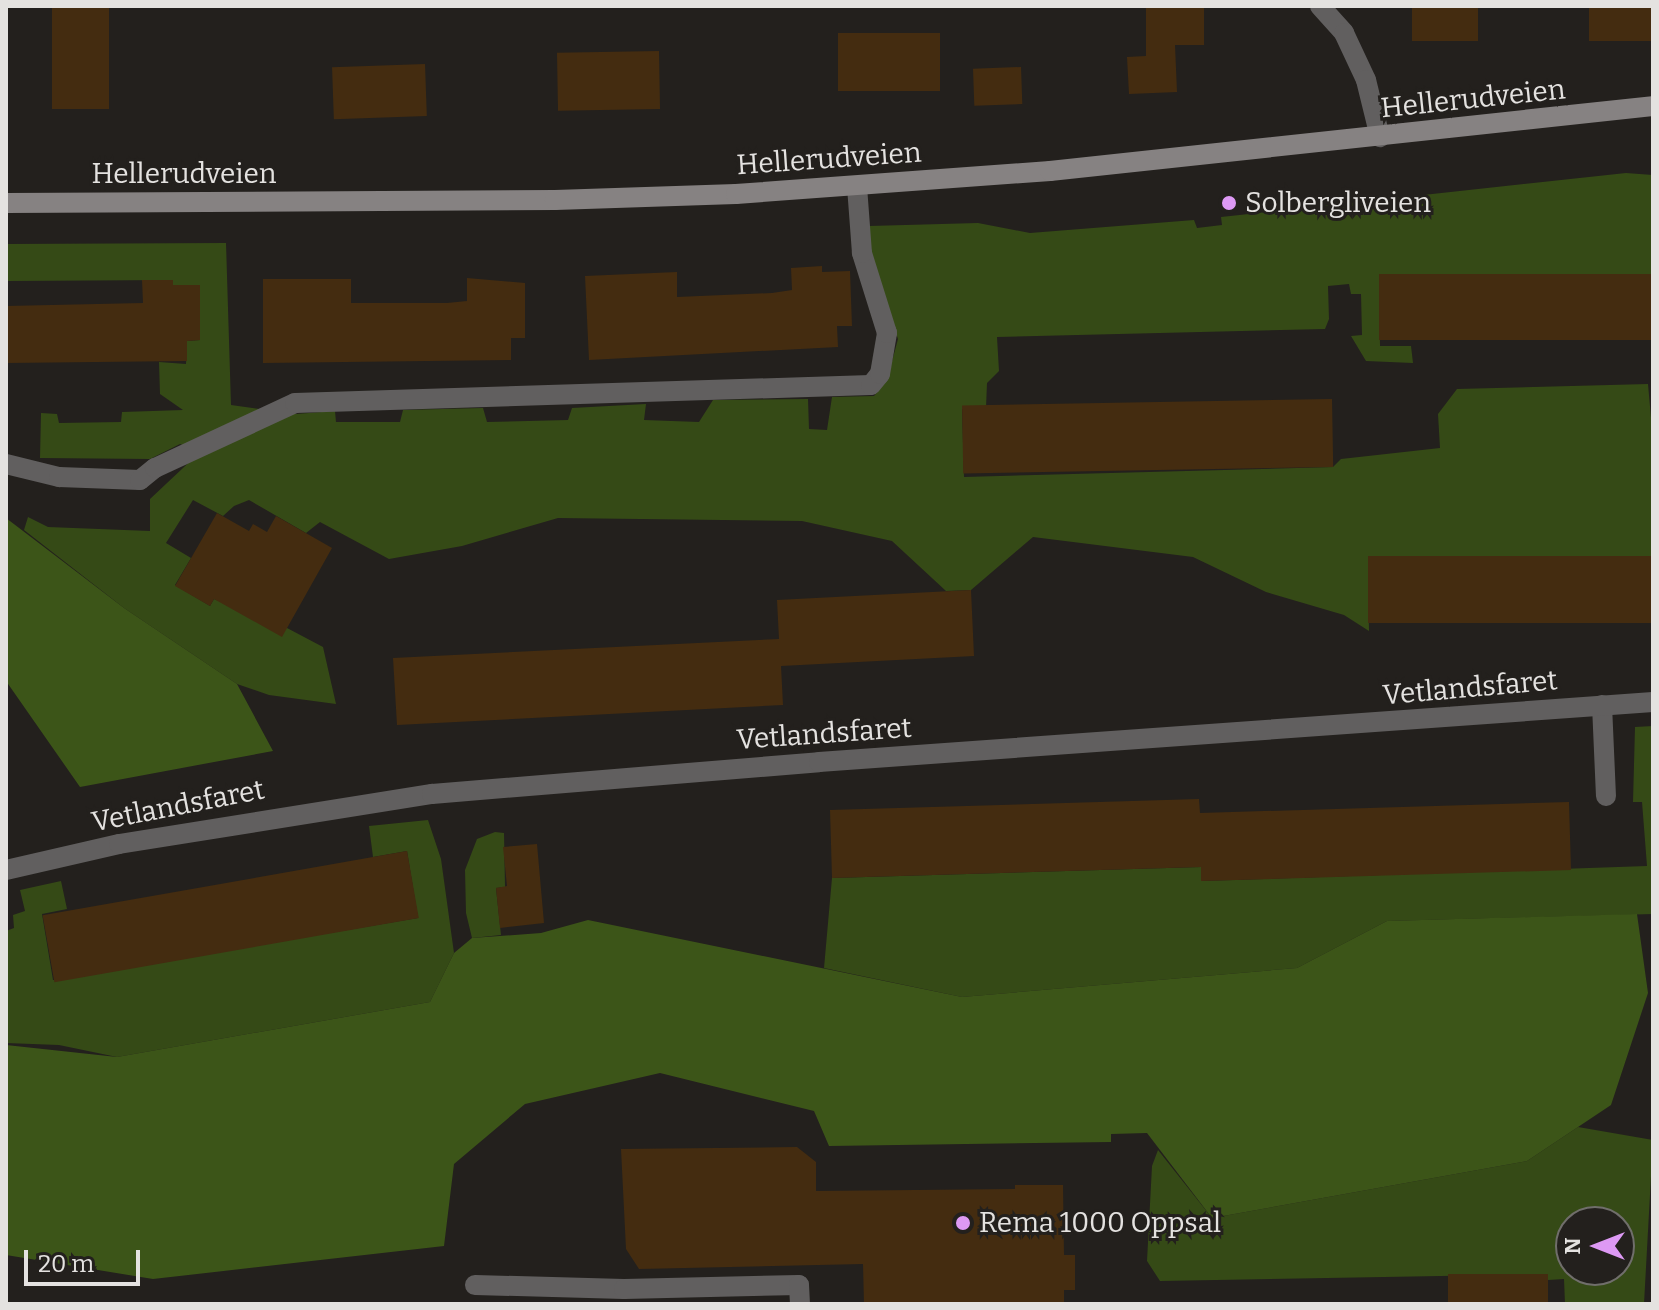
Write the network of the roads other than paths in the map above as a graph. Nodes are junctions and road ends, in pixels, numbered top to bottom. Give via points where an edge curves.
1 (1320, 6) edge
2 (1653, 106) edge
3 (1380, 137) junction
4 (857, 186) junction
5 (6, 203) edge
6 (6, 464) edge
7 (1653, 702) edge
8 (1602, 705) junction
9 (1606, 796) dead end
10 (6, 870) edge
11 (475, 1285) dead end
12 (624, 1296) edge
13 (800, 1304) edge

1 - 3 street via 1344,33 1358,61
2 - 3 main road, Hellerudveien
3 - 4 main road, Hellerudveien
4 - 5 main road, Hellerudveien via 555,200
4 - 6 street via 862,253 887,333 880,374 871,385 295,403 155,468 140,480 59,477
7 - 8 street, Vetlandsfaret
8 - 9 street
8 - 10 street, Vetlandsfaret via 432,794 119,844
11 - 12 street
12 - 13 street via 799,1285

